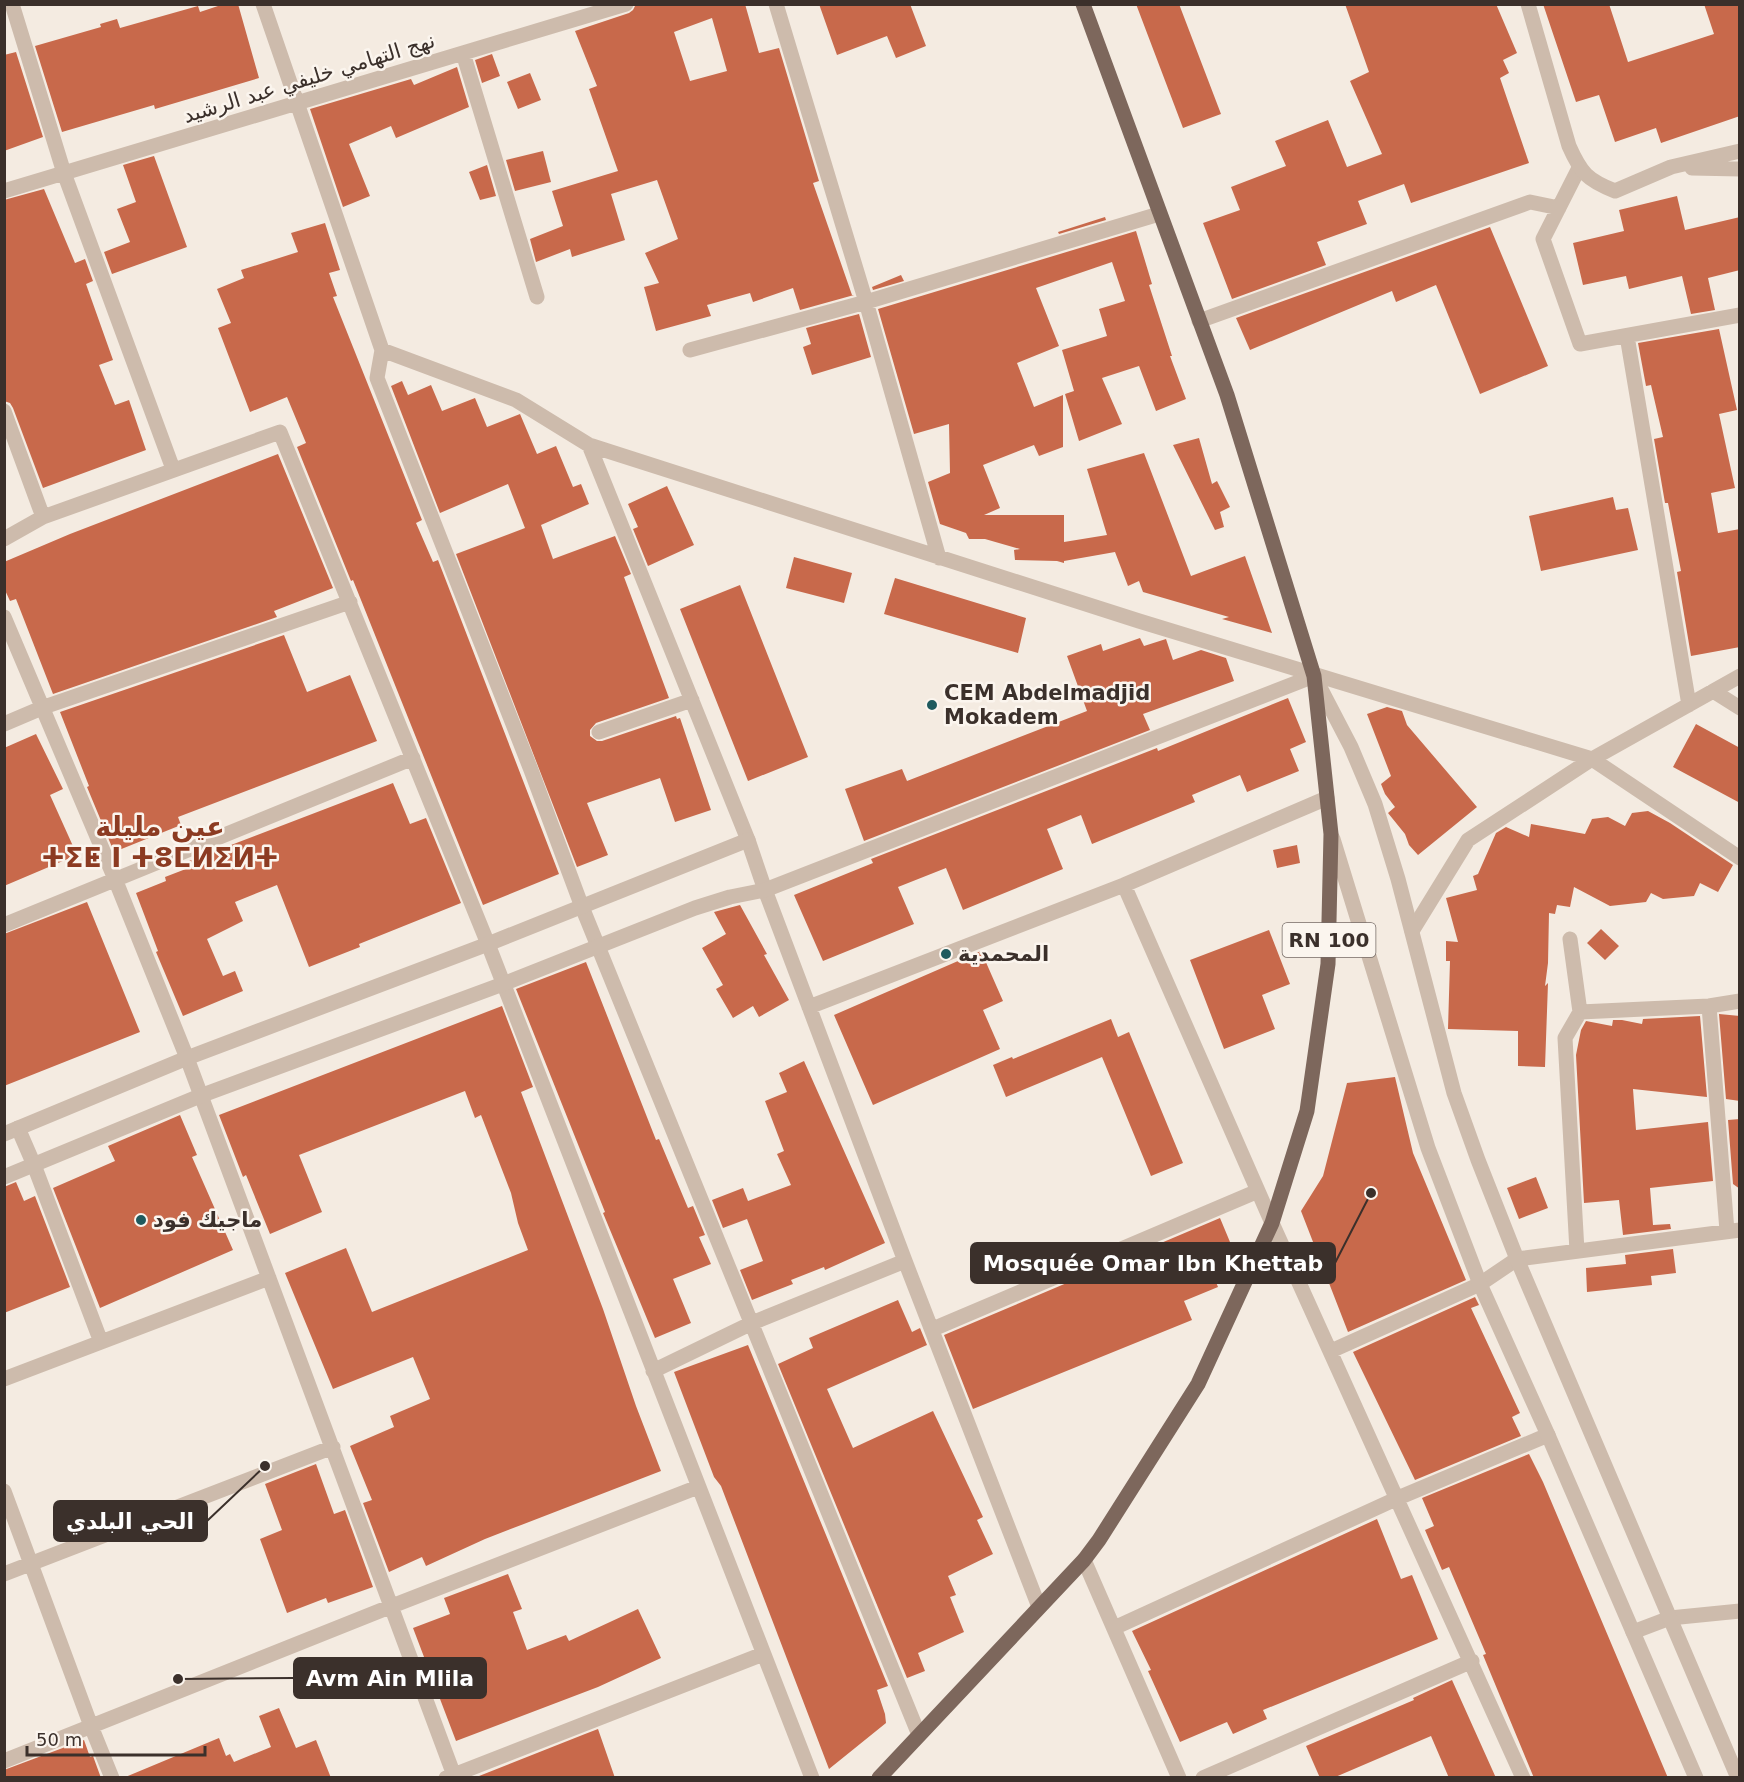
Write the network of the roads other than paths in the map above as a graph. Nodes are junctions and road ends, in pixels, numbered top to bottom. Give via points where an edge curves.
1 (12, 4) edge
2 (263, 4) edge
3 (626, 4) edge
4 (777, 4) edge
5 (1083, 4) edge
6 (1528, 4) edge
7 (463, 53) junction
8 (297, 103) junction
9 (1740, 151) edge
10 (1671, 167) junction
11 (1579, 168) junction
12 (1740, 169) edge
13 (64, 173) junction
14 (4, 191) edge
15 (1559, 208) junction
16 (1159, 214) junction
17 (537, 297) dead end
18 (866, 302) junction
19 (1740, 315) edge
20 (1199, 321) junction
21 (1627, 336) junction
22 (382, 350) junction
23 (690, 350) dead end
24 (4, 411) edge
25 (589, 445) junction
26 (173, 470) junction
27 (43, 517) junction
28 (4, 539) edge
29 (939, 558) junction
30 (350, 602) junction
31 (4, 617) edge
32 (1314, 676) junction
33 (1740, 676) edge
34 (1713, 691) junction
35 (692, 700) junction
36 (1689, 705) junction
37 (44, 707) junction
38 (1740, 708) edge
39 (4, 724) edge
40 (599, 732) dead end
41 (413, 758) junction
42 (1592, 759) junction
43 (1327, 798) junction
44 (1331, 834) junction
45 (748, 840) junction
46 (1740, 858) edge
47 (115, 879) junction
48 (1124, 885) junction
49 (765, 890) junction
50 (582, 907) junction
51 (4, 925) edge
52 (1412, 931) junction
53 (1569, 939) dead end
54 (488, 944) junction
55 (600, 946) junction
56 (503, 984) junction
57 (1740, 1001) edge
58 (1709, 1006) junction
59 (809, 1007) junction
60 (1580, 1012) junction
61 (187, 1058) junction
62 (200, 1096) junction
63 (11, 1131) edge
64 (34, 1165) junction
65 (4, 1177) edge
66 (1258, 1191) junction
67 (1272, 1223) junction
68 (1733, 1230) edge
69 (1577, 1251) junction
70 (1516, 1259) junction
71 (905, 1261) junction
72 (269, 1278) junction
73 (1480, 1284) junction
74 (752, 1323) junction
75 (933, 1329) junction
76 (101, 1342) junction
77 (1330, 1351) junction
78 (653, 1371) junction
79 (4, 1378) edge
80 (1548, 1435) junction
81 (333, 1447) junction
82 (698, 1487) junction
83 (4, 1491) edge
84 (1398, 1498) junction
85 (1084, 1560) junction
86 (32, 1563) junction
87 (4, 1574) edge
88 (392, 1606) junction
89 (1039, 1607) junction
90 (1740, 1611) edge
91 (1670, 1618) junction
92 (1114, 1628) junction
93 (1633, 1632) junction
94 (763, 1654) junction
95 (1472, 1661) junction
96 (91, 1726) junction
97 (919, 1735) junction
98 (4, 1761) edge
99 (451, 1776) edge
100 (112, 1778) edge
101 (812, 1778) edge
102 (879, 1778) edge
103 (1179, 1778) edge
104 (1203, 1778) edge
105 (1523, 1778) edge
106 (1696, 1778) edge
107 (1738, 1778) edge

1 - 13 street
2 - 8 street
3 - 7 street, نهج التهامي خليفي عبد الرشيد
4 - 18 street
5 - 16 main road, RN 100
6 - 11 street via 1569,146
7 - 8 street, نهج التهامي خليفي عبد الرشيد
7 - 17 street
8 - 13 street, نهج التهامي خليفي عبد الرشيد
8 - 22 street
9 - 10 street
10 - 11 street via 1615,191 1597,184
10 - 12 street
11 - 15 street
13 - 14 street, نهج التهامي خليفي عبد الرشيد
13 - 26 street
15 - 20 street via 1530,202
15 - 21 street via 1543,239 1580,345
16 - 18 street
16 - 20 main road, RN 100
18 - 23 street
18 - 29 street
19 - 21 street
20 - 32 main road, RN 100 via 1227,395
21 - 36 street
22 - 25 street via 516,400
22 - 50 street via 377,378
24 - 27 street
25 - 29 street
25 - 35 street
26 - 27 street
26 - 30 street via 280,432
27 - 28 street
29 - 32 street
30 - 37 street
30 - 41 street
31 - 37 street
32 - 42 street
32 - 43 main road, RN 100
32 - 49 street
32 - 52 street via 1375,804
33 - 34 street
34 - 36 street
34 - 38 street
35 - 40 street
35 - 45 street
36 - 42 street
37 - 39 street
37 - 47 street
41 - 47 street
41 - 54 street
42 - 46 street
42 - 52 street via 1468,840
43 - 44 main road, RN 100
43 - 48 street
44 - 67 main road, RN 100 via 1328,964 1307,1111
44 - 73 street via 1428,1148
45 - 49 street
45 - 50 street
47 - 51 street
47 - 61 street
48 - 59 street
48 - 66 street
49 - 55 street via 695,908
49 - 59 street
50 - 54 street
50 - 55 street
52 - 70 street via 1454,1093
53 - 60 street
54 - 56 street
54 - 61 street
55 - 56 street
55 - 74 street
56 - 62 street
56 - 78 street
57 - 58 street
58 - 60 street
58 - 68 street
59 - 71 street
60 - 69 street via 1565,1038
61 - 62 street
61 - 63 street
62 - 64 street
62 - 72 street
63 - 64 street
64 - 65 street
64 - 76 street
66 - 67 street
66 - 75 street
67 - 77 street
67 - 85 main road, RN 100 via 1198,1384
68 - 69 street
69 - 70 street
70 - 73 street
70 - 91 street
71 - 74 street
71 - 75 street
72 - 76 street
72 - 81 street
73 - 77 street
73 - 80 street
74 - 78 street
74 - 97 street
75 - 89 street
76 - 79 street
77 - 84 street
78 - 82 street
80 - 84 street
80 - 93 street
81 - 86 street
81 - 88 street
82 - 88 street
82 - 94 street
83 - 86 street
84 - 92 street
84 - 95 street
85 - 89 main road, RN 100
85 - 92 street
86 - 87 street
86 - 96 street
88 - 96 street
88 - 99 street
89 - 97 main road, RN 100
90 - 91 street
91 - 93 street
91 - 107 street
92 - 103 street
93 - 106 street
94 - 99 street
94 - 101 street
95 - 104 street
95 - 105 street
96 - 98 street
96 - 100 street
97 - 102 main road, RN 100

